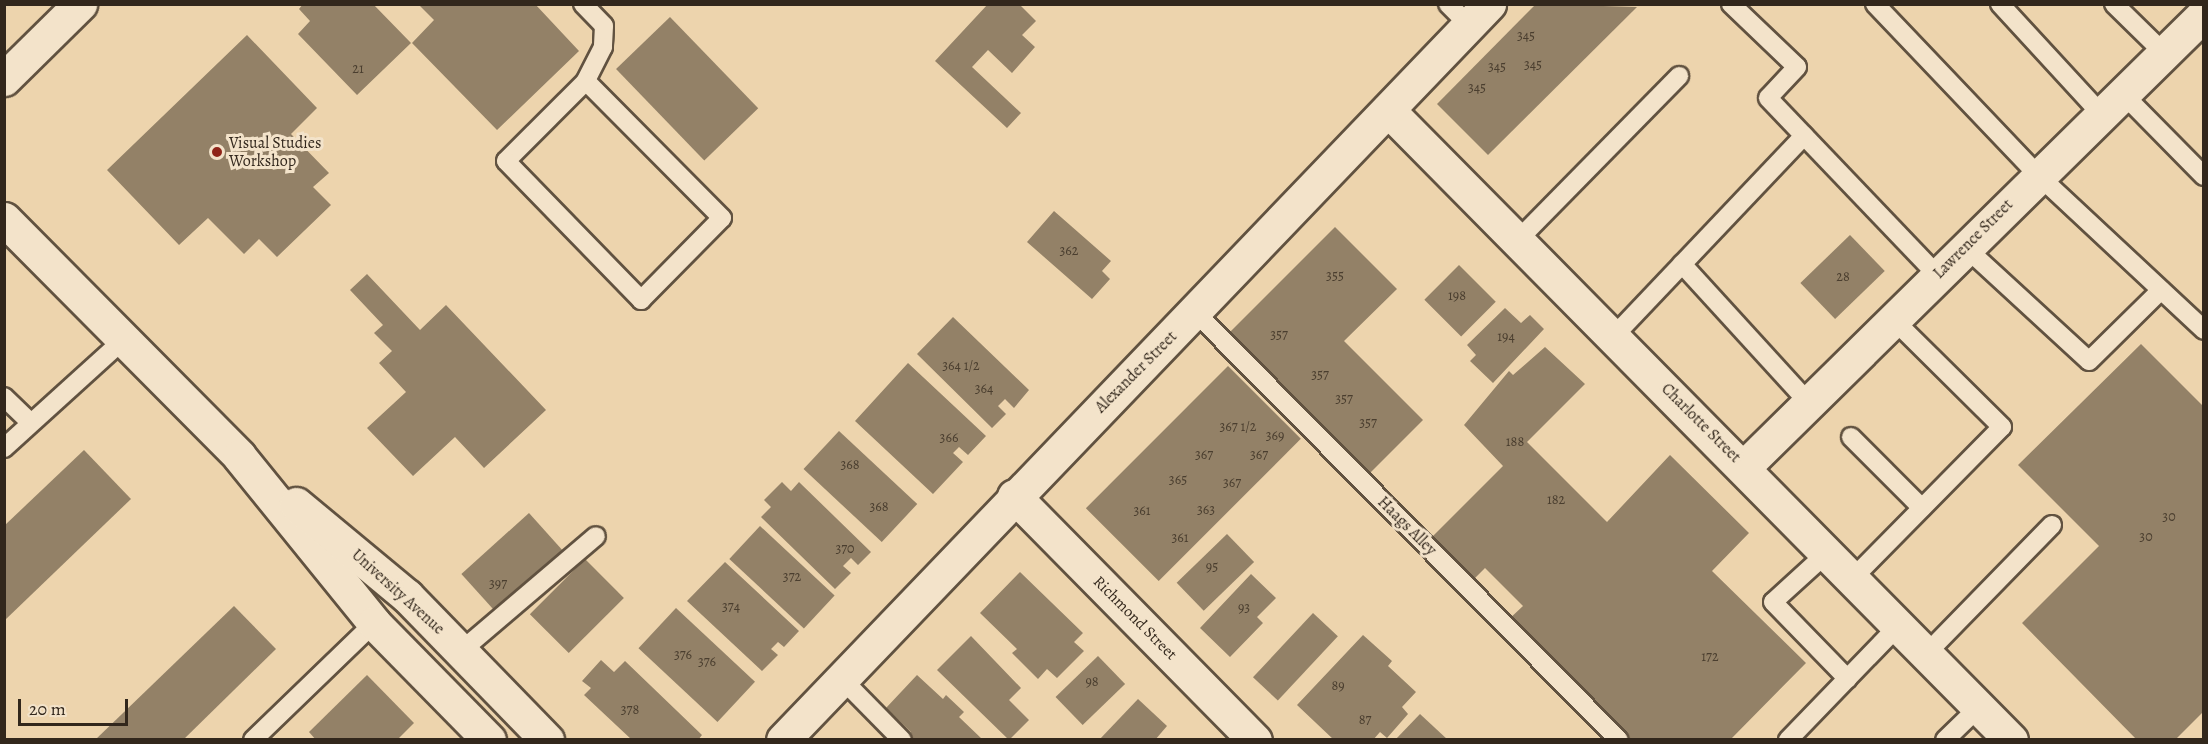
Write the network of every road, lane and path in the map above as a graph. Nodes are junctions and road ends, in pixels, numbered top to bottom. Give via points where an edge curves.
1 (80, 4) edge
2 (583, 4) edge
3 (1731, 4) edge
4 (1875, 4) edge
5 (2000, 4) edge
6 (2114, 4) edge
7 (1468, 11) edge
8 (2204, 14) edge
9 (2164, 53) junction
10 (1679, 76) dead end
11 (4, 78) edge
12 (586, 81) junction
13 (2112, 104) junction
14 (1388, 110) junction
15 (1804, 136) junction
16 (2038, 175) junction
17 (2204, 176) edge
18 (4, 219) edge
19 (1518, 240) junction
20 (1965, 247) junction
21 (1682, 264) junction
22 (1936, 275) junction
23 (2161, 290) junction
24 (1195, 312) junction
25 (1893, 319) junction
26 (2204, 330) edge
27 (1614, 336) junction
28 (123, 340) junction
29 (4, 396) edge
30 (1809, 403) junction
31 (30, 422) junction
32 (1851, 437) dead end
33 (4, 448) edge
34 (239, 456) junction
35 (1744, 467) junction
36 (1014, 496) junction
37 (1922, 508) junction
38 (2052, 525) dead end
39 (596, 536) dead end
40 (1828, 552) junction
41 (1853, 579) junction
42 (374, 623) junction
43 (1899, 625) junction
44 (461, 651) junction
45 (1927, 653) junction
46 (841, 678) junction
47 (1848, 679) junction
48 (1979, 707) junction
49 (253, 740) edge
50 (489, 740) edge
51 (547, 740) edge
52 (783, 740) edge
53 (902, 740) edge
54 (1255, 740) edge
55 (1619, 740) edge
56 (1788, 740) edge
57 (1945, 740) edge
58 (2011, 740) edge

1 - 11 street
2 - 12 lane via 604,26 603,47
3 - 15 lane via 1797,67 1768,98
4 - 16 lane
5 - 13 lane
6 - 9 lane
7 - 14 street, Alexander Street
8 - 9 street, Lawrence Street
9 - 13 street, Lawrence Street
10 - 19 lane
12 - 12 lane via 506,161 641,300 722,218
13 - 16 street, Lawrence Street
13 - 17 lane
14 - 19 street, Charlotte Street
14 - 24 street, Alexander Street
15 - 21 lane
15 - 22 lane
16 - 20 street, Lawrence Street
16 - 23 lane
18 - 28 street, University Avenue
19 - 27 street, Charlotte Street
20 - 22 street, Lawrence Street
20 - 23 lane via 2089,361
21 - 27 lane
21 - 30 lane
22 - 25 street, Lawrence Street
23 - 26 lane
24 - 36 street, Alexander Street
24 - 55 lane, Haags Alley
25 - 30 street, Lawrence Street
25 - 37 lane via 2002,427
27 - 35 street, Charlotte Street
28 - 31 lane
28 - 34 street, University Avenue
29 - 31 lane
30 - 35 street, Lawrence Street
31 - 33 lane
32 - 37 lane
34 - 42 street, University Avenue
34 - 44 street, University Avenue via 407,596
35 - 40 street, Charlotte Street
36 - 46 street, Alexander Street
36 - 54 street, Richmond Street
37 - 41 lane
38 - 45 lane
39 - 44 lane
40 - 41 street, Charlotte Street
40 - 47 lane via 1773,602
41 - 43 street, Charlotte Street
42 - 49 lane
42 - 50 street, University Avenue
43 - 45 street, Charlotte Street
43 - 47 lane
44 - 51 street, University Avenue
45 - 48 street, Charlotte Street
46 - 52 street, Alexander Street
46 - 53 lane
47 - 56 lane
48 - 57 lane
48 - 58 street, Charlotte Street

